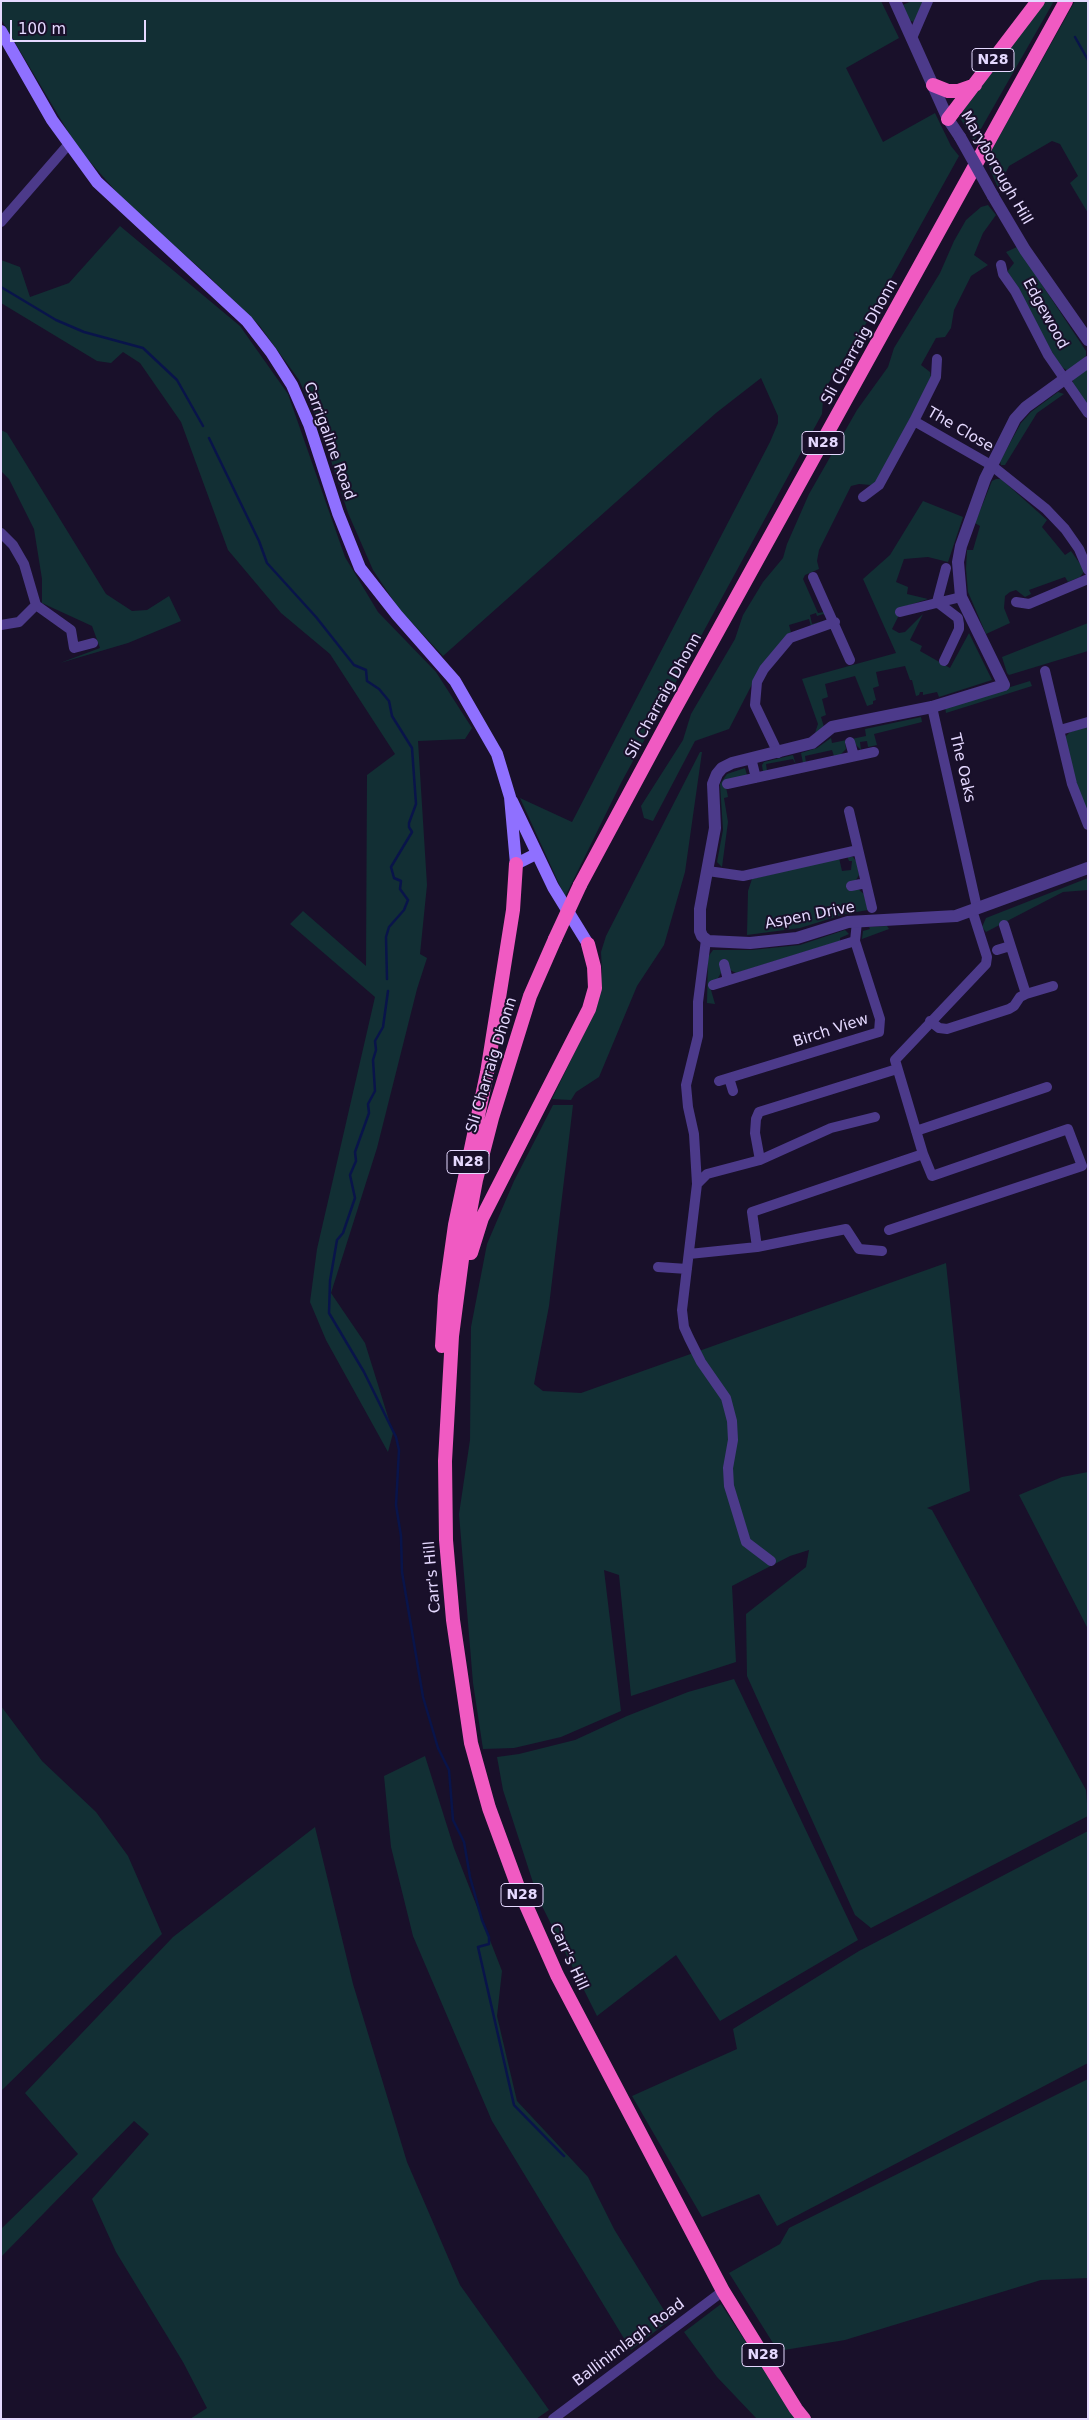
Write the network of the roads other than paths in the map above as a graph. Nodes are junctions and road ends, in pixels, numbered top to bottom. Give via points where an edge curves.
1 (895, 1) edge
2 (928, 1) edge
3 (1038, 1) edge
4 (1066, 1) edge
5 (1, 31) edge
6 (912, 38) junction
7 (933, 85) junction
8 (975, 85) junction
9 (948, 119) junction
10 (68, 145) junction
11 (1, 222) edge
12 (1001, 265) dead end
13 (1088, 340) edge
14 (937, 359) dead end
15 (1088, 362) edge
16 (1063, 378) junction
17 (1088, 413) edge
18 (914, 420) junction
19 (991, 465) junction
20 (863, 497) dead end
21 (1, 533) edge
22 (946, 568) dead end
23 (1088, 570) edge
24 (814, 577) dead end
25 (1088, 578) edge
26 (961, 597) junction
27 (937, 602) junction
28 (1016, 602) dead end
29 (36, 606) junction
30 (900, 612) dead end
31 (835, 622) junction
32 (1, 625) edge
33 (93, 643) dead end
34 (850, 660) dead end
35 (944, 661) dead end
36 (1046, 671) dead end
37 (932, 707) junction
38 (1088, 722) edge
39 (1060, 730) junction
40 (850, 742) dead end
41 (874, 752) dead end
42 (778, 753) junction
43 (854, 756) junction
44 (751, 758) junction
45 (756, 778) junction
46 (727, 784) dead end
47 (510, 797) junction
48 (849, 811) dead end
49 (1088, 825) edge
50 (858, 850) junction
51 (536, 854) junction
52 (516, 864) junction
53 (1088, 868) edge
54 (708, 871) junction
55 (866, 883) junction
56 (851, 886) dead end
57 (975, 909) junction
58 (872, 914) junction
59 (857, 922) junction
60 (1004, 925) dead end
61 (706, 940) junction
62 (855, 941) junction
63 (588, 944) joint
64 (1010, 946) junction
65 (997, 950) dead end
66 (724, 964) dead end
67 (728, 980) junction
68 (713, 985) dead end
69 (1053, 986) dead end
70 (1026, 994) junction
71 (930, 1021) junction
72 (896, 1069) junction
73 (1047, 1087) dead end
74 (733, 1091) dead end
75 (875, 1117) dead end
76 (916, 1131) junction
77 (923, 1154) junction
78 (760, 1160) junction
79 (696, 1184) junction
80 (889, 1230) dead end
81 (757, 1247) junction
82 (882, 1251) dead end
83 (689, 1254) junction
84 (658, 1267) dead end
85 (687, 1269) junction
86 (445, 1461) junction
87 (771, 1561) dead end
88 (723, 2291) junction
89 (554, 2419) edge
90 (804, 2419) edge

1 - 6 street, Maryborough Hill
2 - 6 street
3 - 8 highway, N28
4 - 86 highway, Sli Charraig Dhonn / N28, bridge via 672,714 580,885 530,996 512,1048 476,1180 464,1244 452,1336
5 - 10 main road, Carrigaline Road
6 - 7 street, Maryborough Hill
7 - 8 highway, N28 via 948,91
7 - 9 street, Maryborough Hill
8 - 9 highway, N28
9 - 13 street, Maryborough Hill, bridge via 1025,250
10 - 11 street
10 - 47 main road, Carrigaline Road via 97,182 247,321 271,352 292,385 309,424 360,568 455,681 497,754
12 - 16 street, Edgewood via 1003,274 1016,291 1035,332
14 - 18 street, The Close via 936,376
15 - 16 street
16 - 17 street, Edgewood
16 - 19 street via 1015,419
18 - 19 street, The Close
18 - 20 street, The Close via 879,484
19 - 23 street, The Close via 1046,509 1065,529
19 - 26 street via 961,546 958,562
21 - 29 street via 24,564
22 - 27 street
24 - 31 street
25 - 28 street via 1029,604
26 - 27 street
26 - 37 street via 1004,684
27 - 30 street
27 - 35 street via 958,618 959,624
29 - 32 street via 19,622
29 - 33 street via 71,630 74,648
31 - 34 street
31 - 42 street via 790,638 757,682 755,705
36 - 39 street
37 - 42 street via 832,727 812,744
37 - 57 street, The Oaks
38 - 39 street
39 - 49 street via 1072,784
40 - 43 street
41 - 43 street
42 - 44 street
43 - 45 street
44 - 45 street
44 - 54 street via 727,765 714,779 715,828
45 - 46 street
47 - 51 main road, Carrigaline Road
47 - 52 main road, Carrigaline Road
48 - 50 street, Aspen Drive
50 - 54 street via 743,876
50 - 55 street, Aspen Drive
51 - 52 main road
51 - 63 main road, Carrigaline Road
52 - 86 highway, N28 via 510,929 487,1073 455,1225 445,1296 439,1378 440,1427
53 - 57 street
54 - 61 street via 700,912 701,933
55 - 56 street, Aspen Drive
55 - 58 street, Aspen Drive
57 - 58 street via 938,918
57 - 71 street, The Oaks via 986,964
58 - 59 street, Aspen Drive
59 - 61 street, Aspen Drive via 838,924 787,939 750,943
59 - 62 street, Birch View
60 - 64 street
61 - 79 street via 698,1002 698,1036 686,1086 696,1152
62 - 67 street
62 - 74 street, Birch View via 880,1019 879,1032 724,1079
63 - 86 highway, N28 via 594,967 589,1010 502,1177 472,1244 462,1314 452,1434
64 - 65 street
64 - 70 street
66 - 67 street
67 - 68 street
69 - 70 street
70 - 71 street via 1009,1009 947,1029 939,1028
71 - 72 street via 896,1056
72 - 76 street
72 - 78 street via 759,1112 755,1133
73 - 76 street
75 - 78 street via 831,1128
76 - 77 street
77 - 80 street via 932,1176 1068,1129 1082,1166
77 - 81 street via 752,1212
78 - 79 street via 707,1174
79 - 83 street
81 - 82 street via 846,1229 859,1249
81 - 83 street
83 - 85 street
84 - 85 street
85 - 87 street via 682,1310 684,1327 701,1362 726,1398 732,1421 729,1486 746,1542
86 - 88 highway, Carr's Hill / N28 via 446,1540 453,1620 472,1743 488,1808 557,1975
88 - 89 street, Ballinimlagh Road
88 - 90 highway, Carr's Hill / N28

